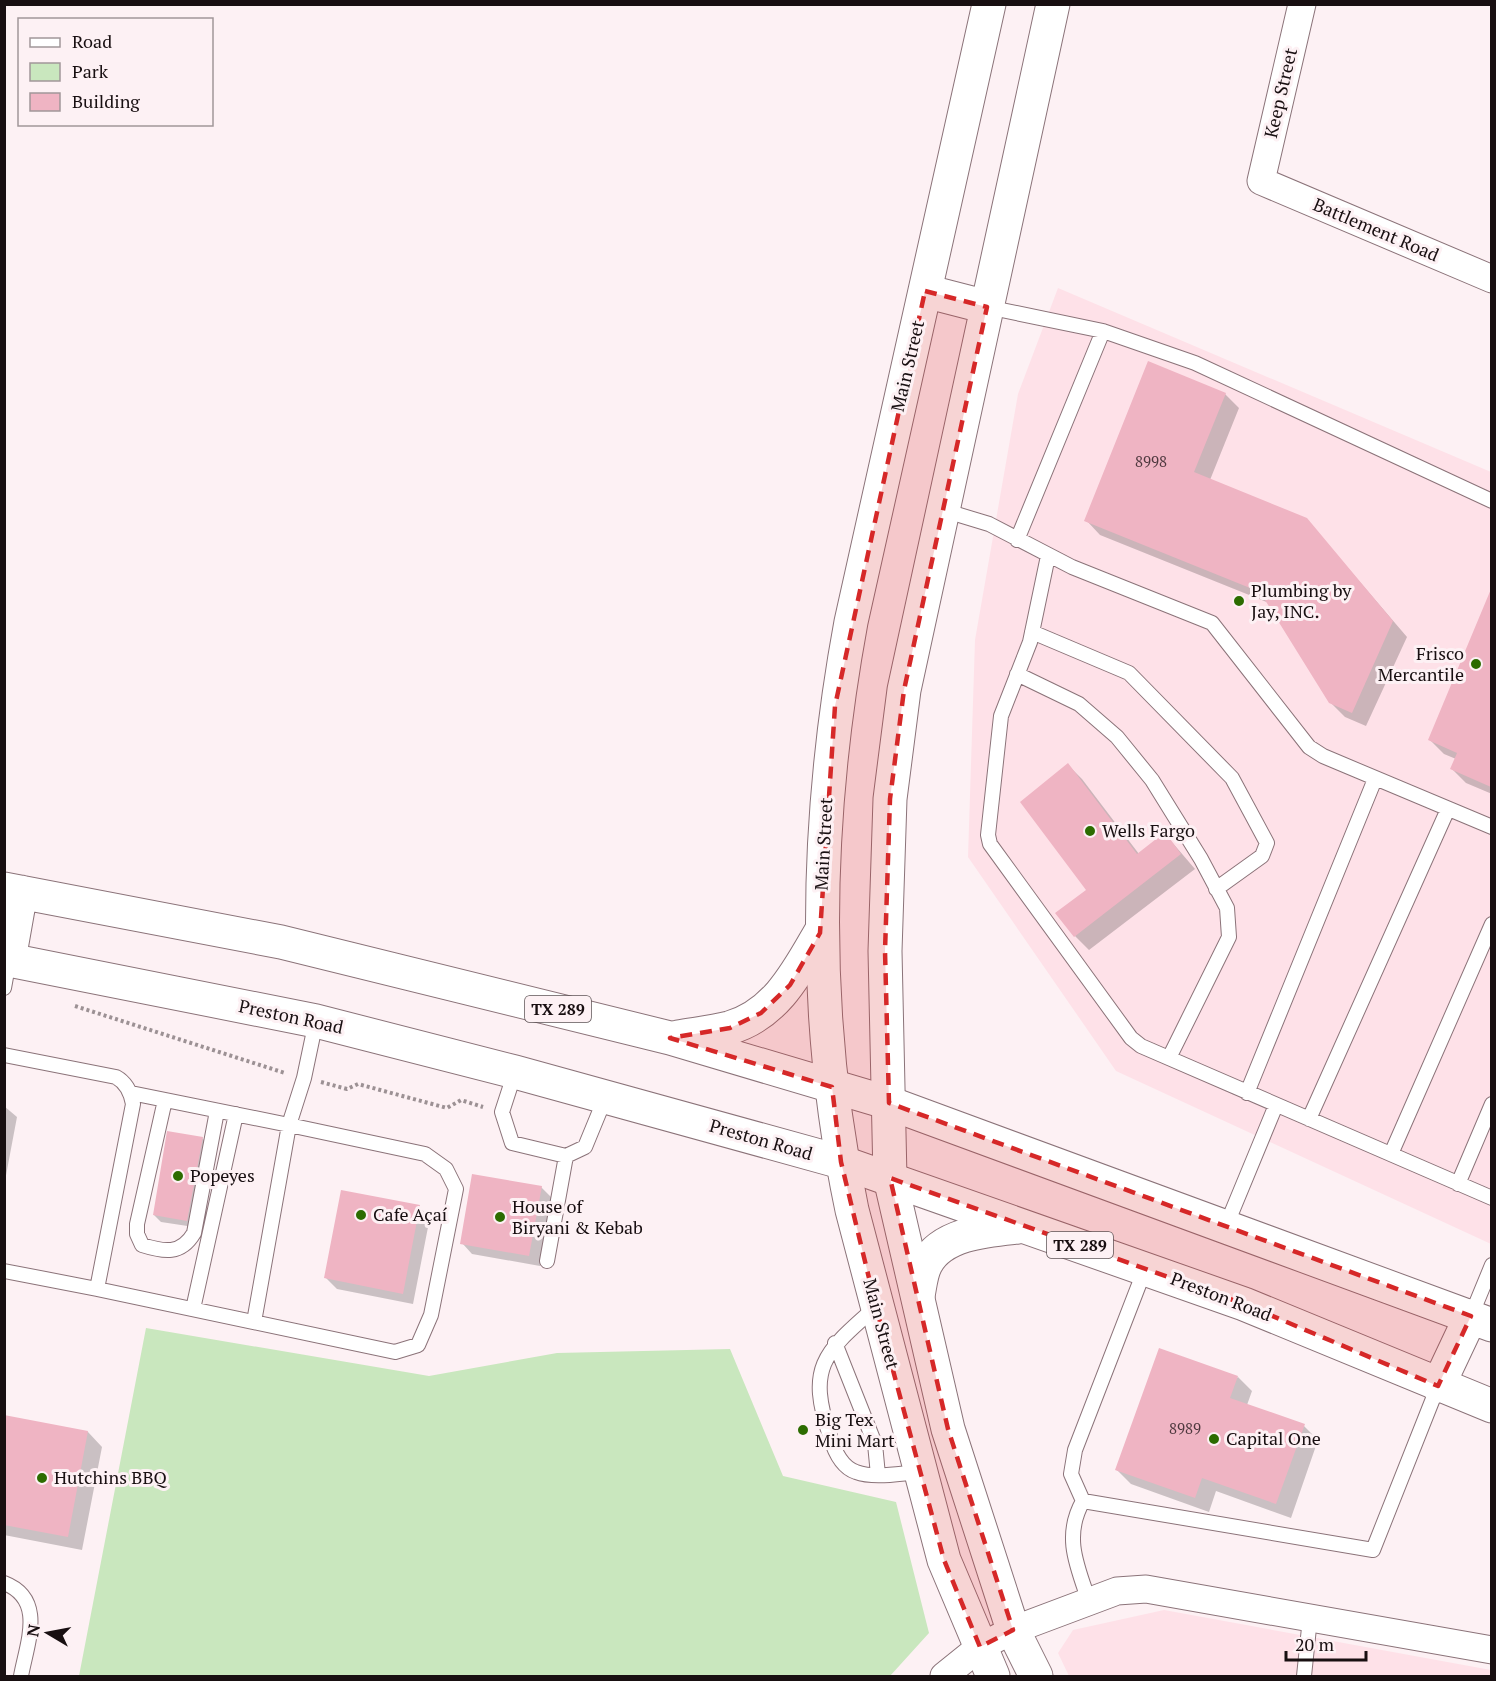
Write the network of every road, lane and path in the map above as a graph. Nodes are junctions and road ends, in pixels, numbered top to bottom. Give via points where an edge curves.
1 (989, 4) edge
2 (1053, 4) edge
3 (1302, 4) edge
4 (1261, 180) joint
5 (1491, 279) edge
6 (925, 291) junction
7 (987, 307) junction
8 (1103, 331) junction
9 (1491, 501) edge
10 (942, 510) junction
11 (1017, 540) junction
12 (1048, 556) junction
13 (1032, 632) junction
14 (1017, 674) junction
15 (1375, 778) junction
16 (1448, 809) junction
17 (1491, 827) edge
18 (1216, 889) junction
19 (13, 891) edge
20 (1491, 924) edge
21 (820, 933) junction
22 (6, 969) edge
23 (71, 1005) dead end
24 (316, 1022) junction
25 (670, 1038) junction
26 (4, 1055) edge
27 (1169, 1058) junction
28 (515, 1072) junction
29 (304, 1078) junction
30 (832, 1087) junction
31 (130, 1093) junction
32 (1247, 1093) junction
33 (606, 1096) junction
34 (165, 1100) junction
35 (889, 1103) junction
36 (1491, 1104) edge
37 (1276, 1105) junction
38 (217, 1110) junction
39 (502, 1112) junction
40 (236, 1114) junction
41 (1309, 1119) junction
42 (289, 1125) junction
43 (1391, 1154) junction
44 (566, 1156) junction
45 (841, 1162) junction
46 (890, 1178) junction
47 (1458, 1184) junction
48 (1491, 1198) edge
49 (1026, 1226) junction
50 (1226, 1226) junction
51 (547, 1261) dead end
52 (1491, 1265) edge
53 (1145, 1269) junction
54 (4, 1271) edge
55 (97, 1289) junction
56 (918, 1296) junction
57 (876, 1307) junction
58 (193, 1309) junction
59 (1481, 1321) edge
60 (254, 1322) junction
61 (835, 1342) junction
62 (1438, 1386) junction
63 (1491, 1406) edge
64 (920, 1472) junction
65 (878, 1475) junction
66 (1083, 1502) junction
67 (4, 1583) edge
68 (1089, 1601) junction
69 (1310, 1618) junction
70 (1013, 1630) junction
71 (980, 1647) junction
72 (1491, 1650) edge
73 (21, 1677) edge
74 (944, 1677) edge
75 (993, 1677) edge
76 (1036, 1677) edge
77 (1304, 1677) edge

1 - 6 main road, Main Street
2 - 7 main road
3 - 4 street, Keep Street
4 - 5 street, Battlement Road
6 - 7 main road
6 - 21 main road, Main Street via 835,706 824,816
7 - 8 lane
7 - 10 main road
8 - 9 lane via 1195,363
8 - 11 lane
10 - 11 lane via 989,525
10 - 35 main road via 904,690 890,799 885,951
11 - 12 lane
12 - 13 lane
12 - 15 lane via 1212,623 1309,747
13 - 14 lane
13 - 18 lane via 1129,673 1232,778 1267,843 1262,856
14 - 18 lane via 1079,704 1117,737 1152,780
14 - 27 lane via 999,728 990,844 1131,1038
15 - 16 lane
15 - 32 lane
16 - 17 lane
16 - 41 lane
18 - 27 lane via 1227,908 1229,937
19 - 22 main road
19 - 25 main road, TX 289 via 281,942
20 - 43 lane
21 - 25 main road via 790,985 761,1013 730,1028
21 - 30 main road, Main Street
22 - 24 main road, Preston Road / TX 289
23 - 29 path
24 - 28 main road, Preston Road / TX 289
24 - 29 lane
25 - 30 main road, TX 289
26 - 31 lane via 116,1077
27 - 32 lane
28 - 33 main road, Preston Road / TX 289
28 - 39 lane
29 - 39 path via 346,1089 358,1084 447,1108 460,1100
29 - 42 lane
30 - 35 main road, TX 289
30 - 45 main road, Main Street
31 - 34 lane
31 - 55 lane via 131,1121
32 - 37 lane
33 - 44 lane via 585,1147
33 - 45 main road, Preston Road / TX 289
34 - 38 lane
34 - 38 lane via 137,1234 142,1245 173,1252 188,1244 194,1233
35 - 46 main road
35 - 50 main road, TX 289
36 - 47 lane
37 - 41 lane
37 - 50 lane
38 - 40 lane
39 - 44 lane via 512,1143
40 - 42 lane
40 - 58 lane
41 - 43 lane
42 - 60 lane
42 - 60 lane via 425,1154 446,1169 456,1189 431,1315 418,1345 395,1352
43 - 47 lane
44 - 51 lane
45 - 46 main road, Preston Road / TX 289
45 - 57 main road, Main Street
46 - 49 main road, Preston Road / TX 289
46 - 56 main road
47 - 48 lane
49 - 53 main road, Preston Road / TX 289
49 - 56 main road via 964,1234 926,1263
50 - 59 main road, TX 289
52 - 59 lane
53 - 62 main road, Preston Road / TX 289 via 1244,1304
53 - 66 lane via 1075,1450 1071,1474
54 - 55 lane
55 - 58 lane
56 - 70 main road via 948,1429
57 - 61 lane
57 - 64 main road, Main Street
58 - 60 lane
59 - 62 main road
61 - 65 lane via 875,1444
61 - 65 lane via 819,1378 823,1417 834,1450 845,1465 856,1472
62 - 63 main road, Preston Road / TX 289
62 - 66 lane via 1373,1550
64 - 65 lane
64 - 71 main road, Main Street via 944,1560
66 - 68 lane via 1071,1534 1072,1550
67 - 73 lane via 19,1590 31,1608
68 - 69 street via 1117,1591 1146,1589
68 - 70 street
69 - 72 street
69 - 77 lane
70 - 71 street
70 - 76 main road
71 - 74 street
71 - 75 main road, Main Street

